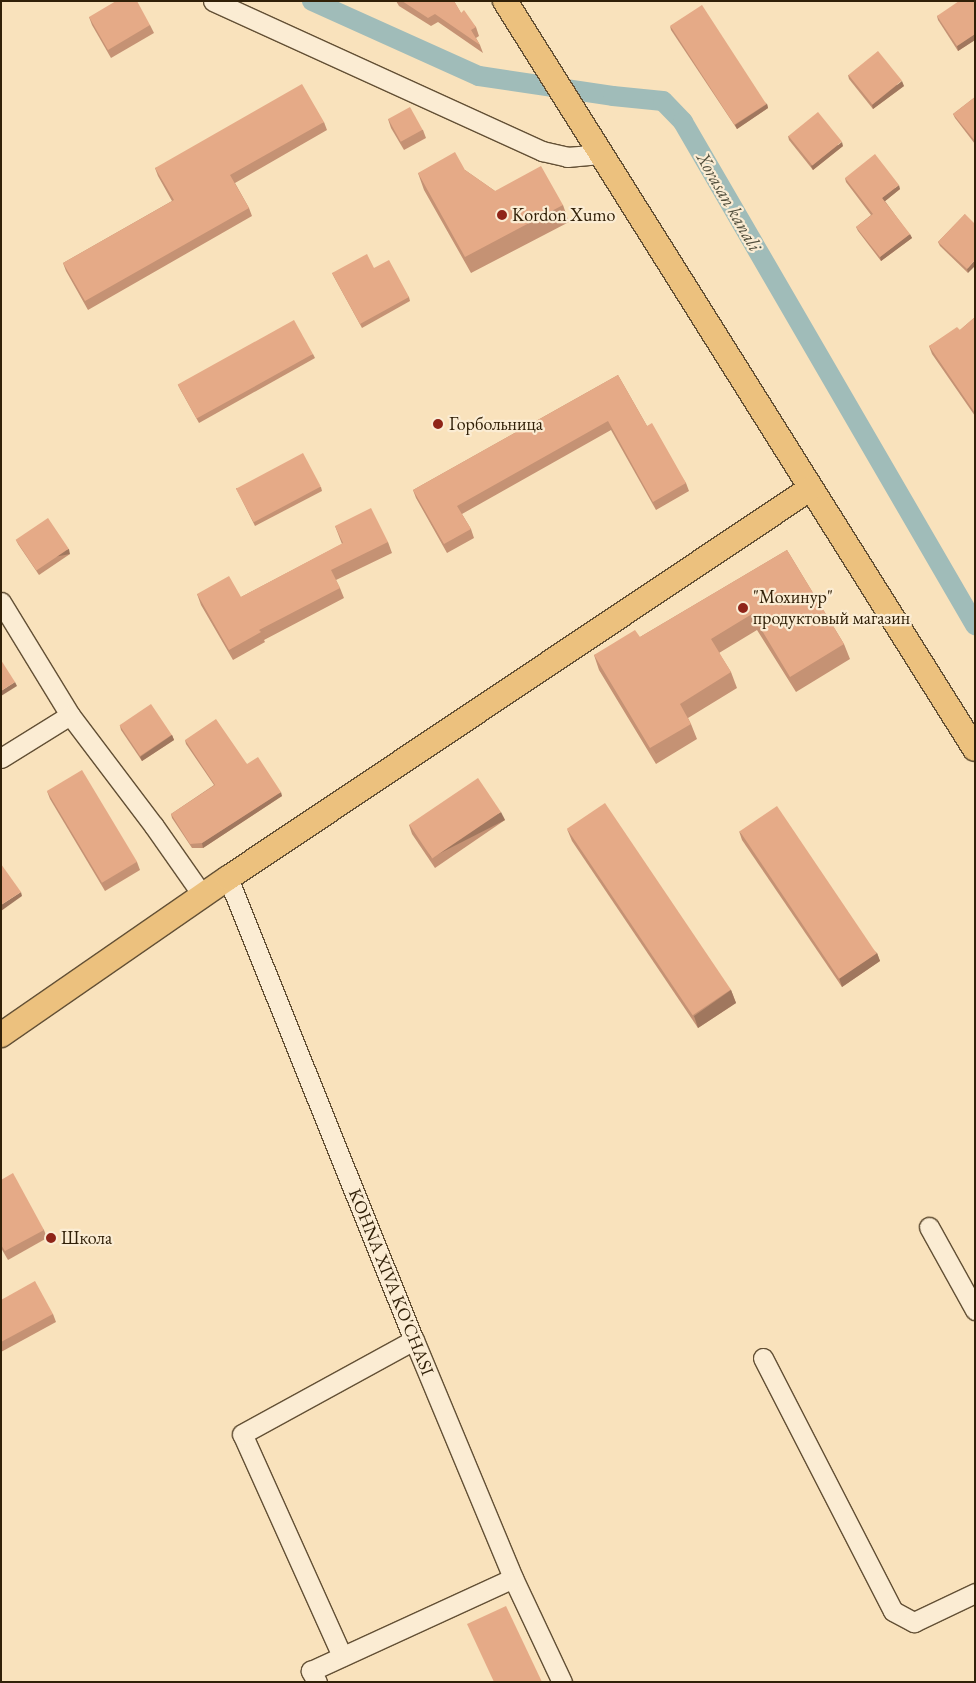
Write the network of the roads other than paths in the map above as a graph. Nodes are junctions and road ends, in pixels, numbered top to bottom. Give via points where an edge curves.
1 (213, 1) edge
2 (504, 1) edge
3 (600, 154) junction
4 (811, 488) junction
5 (1, 602) edge
6 (70, 715) junction
7 (975, 749) edge
8 (1, 758) edge
9 (228, 878) junction
10 (203, 896) junction
11 (1, 1035) edge
12 (929, 1227) dead end
13 (975, 1310) edge
14 (414, 1340) junction
15 (763, 1358) dead end
16 (514, 1578) junction
17 (975, 1593) edge
18 (342, 1656) junction
19 (317, 1682) edge
20 (562, 1682) edge

1 - 3 street via 542,151 567,157
2 - 3 main road
3 - 4 main road
4 - 7 main road
4 - 9 main road
5 - 6 street
6 - 8 street
6 - 10 street
9 - 10 main road
9 - 14 street, KOHNA XIVA KO'CHASI
10 - 11 main road
12 - 13 street
14 - 16 street, KOHNA XIVA KO'CHASI
14 - 18 street via 242,1434
15 - 17 street via 893,1611 914,1622
16 - 18 street
16 - 20 street, KOHNA XIVA KO'CHASI
18 - 19 street via 311,1670

